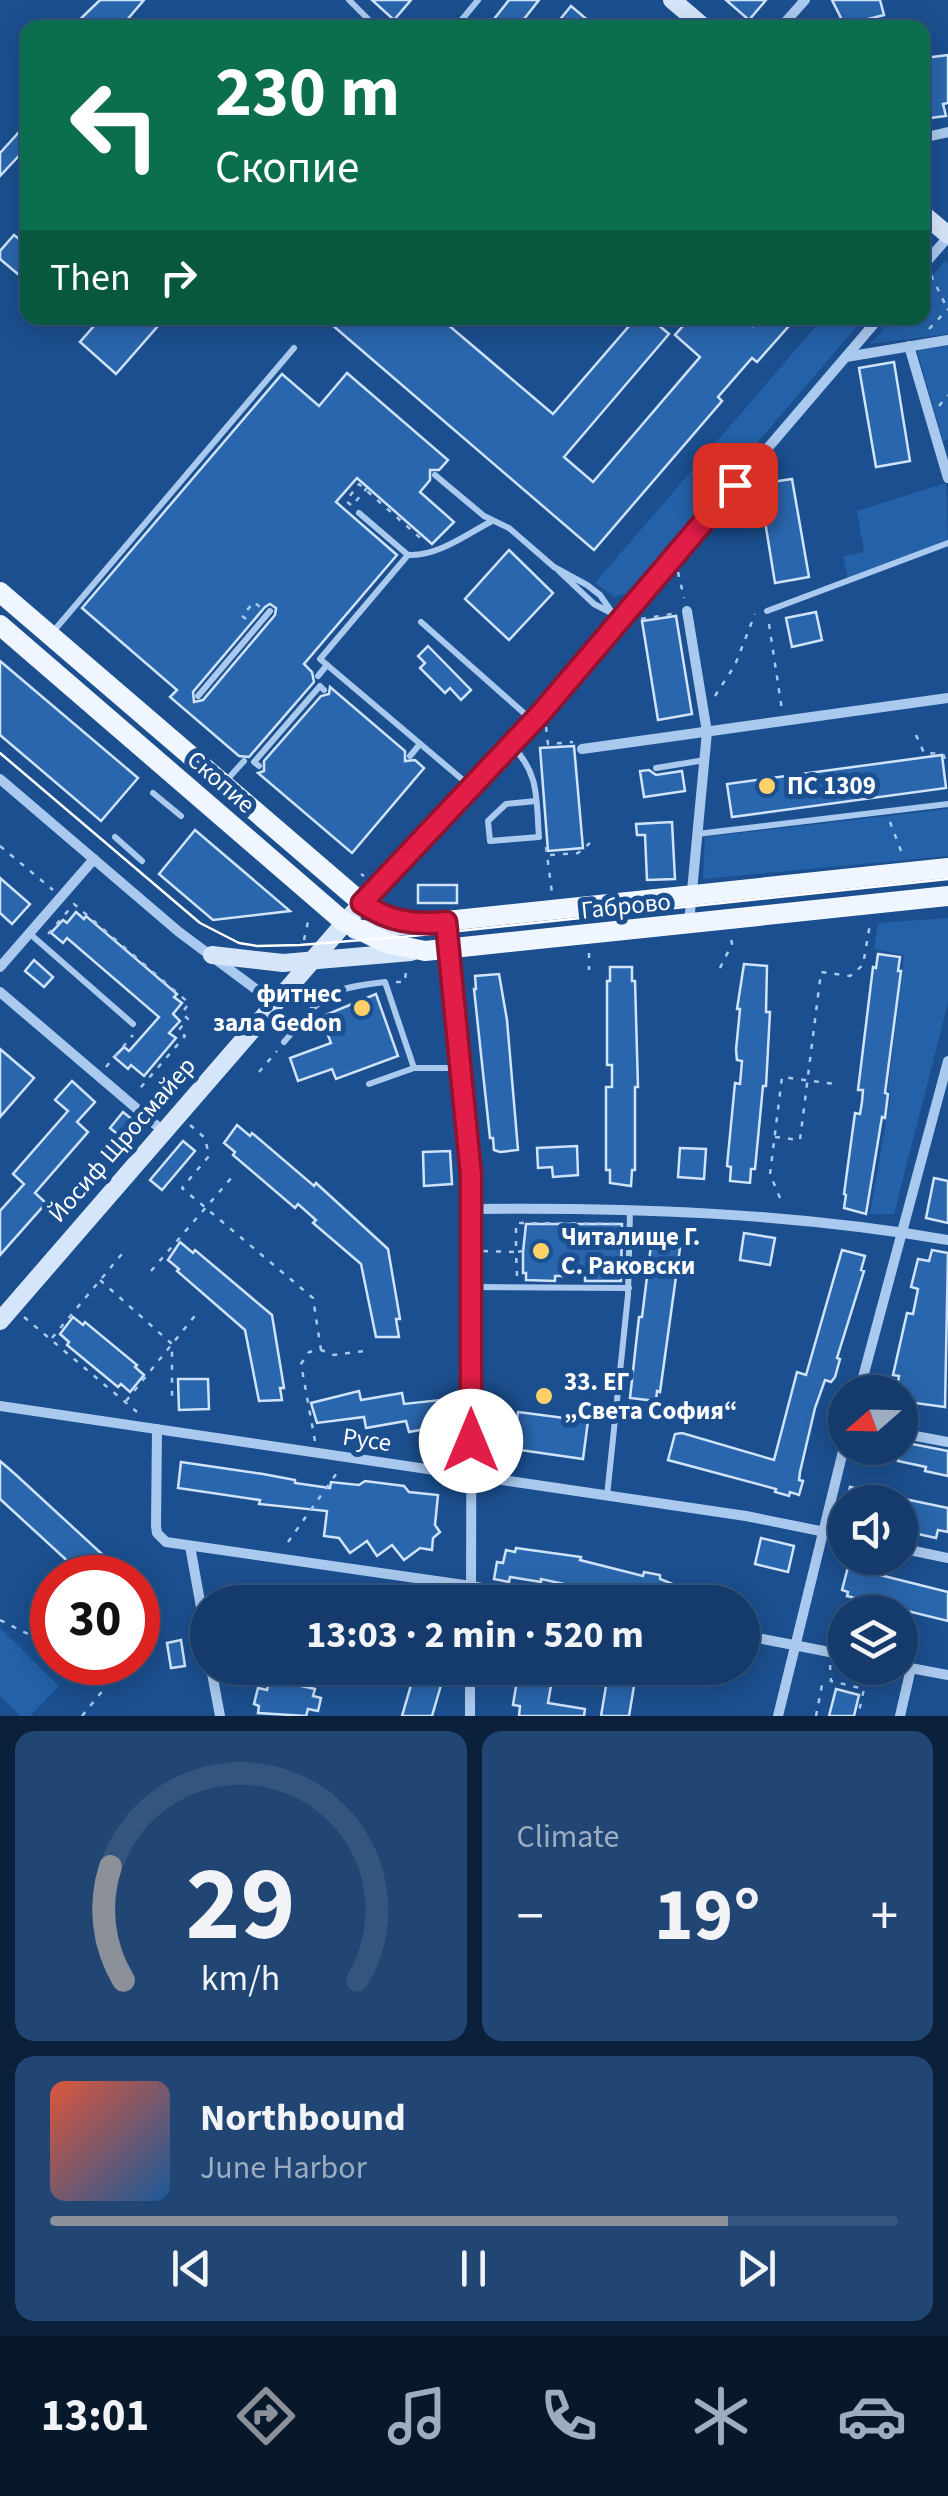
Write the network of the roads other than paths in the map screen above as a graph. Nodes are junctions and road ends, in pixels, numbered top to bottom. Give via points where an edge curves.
1 (349, 0) edge
2 (478, 0) edge
3 (672, 0) edge
4 (804, 0) edge
5 (369, 20) edge
6 (462, 20) edge
7 (696, 20) edge
8 (787, 20) edge
9 (948, 236) edge
10 (930, 258) edge
11 (873, 325) edge
12 (948, 340) edge
13 (912, 345) junction
14 (294, 348) dead end
15 (846, 358) junction
16 (435, 475) dead end
17 (948, 478) edge
18 (359, 513) dead end
19 (493, 520) junction
20 (948, 544) edge
21 (408, 555) junction
22 (0, 592) edge
23 (270, 611) dead end
24 (687, 611) road end
25 (767, 611) road end
26 (621, 617) junction
27 (421, 622) dead end
28 (0, 625) edge
29 (50, 635) junction
30 (327, 665) junction
31 (318, 676) dead end
32 (324, 690) dead end
33 (198, 696) dead end
34 (948, 698) edge
35 (537, 717) junction
36 (706, 732) junction
37 (420, 744) junction
38 (511, 746) junction
39 (582, 750) road end
40 (410, 756) dead end
41 (704, 760) junction
42 (244, 761) dead end
43 (259, 766) dead end
44 (656, 768) dead end
45 (0, 779) edge
46 (225, 783) junction
47 (186, 785) junction
48 (471, 787) junction
49 (153, 793) dead end
50 (536, 801) junction
51 (948, 804) edge
52 (168, 805) junction
53 (180, 816) dead end
54 (697, 834) junction
55 (115, 837) dead end
56 (94, 859) junction
57 (142, 861) dead end
58 (948, 868) edge
59 (692, 896) junction
60 (948, 896) edge
61 (362, 903) junction
62 (446, 922) junction
63 (418, 924) junction
64 (689, 924) junction
65 (346, 928) junction
66 (30, 934) junction
67 (449, 949) junction
68 (425, 951) junction
69 (212, 956) junction
70 (309, 961) junction
71 (0, 968) edge
72 (0, 992) edge
73 (273, 1002) junction
74 (133, 1024) road end
75 (284, 1042) road end
76 (948, 1062) edge
77 (414, 1068) junction
78 (461, 1068) junction
79 (369, 1084) dead end
80 (942, 1104) edge
81 (163, 1131) junction
82 (472, 1208) junction
83 (630, 1210) junction
84 (902, 1232) junction
85 (948, 1240) edge
86 (472, 1287) junction
87 (628, 1288) junction
88 (6, 1314) edge
89 (863, 1375) edge
90 (0, 1406) edge
91 (157, 1429) junction
92 (918, 1436) edge
93 (948, 1442) edge
94 (839, 1465) edge
95 (471, 1475) junction
96 (606, 1496) junction
97 (822, 1531) junction
98 (828, 1532) edge
99 (190, 1546) junction
100 (918, 1552) edge
101 (948, 1558) edge
102 (197, 1585) edge
103 (464, 1585) edge
104 (471, 1585) edge
105 (760, 1638) edge
106 (795, 1644) junction
107 (828, 1651) edge
108 (918, 1669) edge
109 (948, 1674) edge
110 (215, 1685) edge
111 (470, 1685) edge
112 (904, 1685) edge
113 (220, 1716) edge
114 (470, 1716) edge
115 (778, 1716) edge
116 (900, 1716) edge

1 - 5 lane
2 - 6 lane
3 - 7 street
4 - 8 street
9 - 10 street
11 - 15 street
12 - 13 street
13 - 15 street
13 - 17 street
14 - 29 lane
15 - 26 street
16 - 19 lane
18 - 21 lane
19 - 21 lane via 435,550
19 - 26 lane via 588,584
20 - 25 lane
21 - 30 lane via 320,659
22 - 29 main road, Скопие
23 - 33 lane
24 - 36 street
26 - 35 street
27 - 35 lane
28 - 47 main road, Скопие
29 - 46 main road, Скопие
30 - 31 lane
30 - 37 lane
32 - 43 lane via 320,686 254,762
34 - 36 street
35 - 38 street
36 - 39 street
36 - 41 street
37 - 40 lane
37 - 48 lane
38 - 48 street
38 - 50 lane via 534,775
41 - 44 lane
41 - 54 street
42 - 46 lane
45 - 56 street
46 - 61 main road, Скопие
47 - 52 lane
47 - 65 main road, Скопие
48 - 61 street
49 - 52 lane
50 - 50 lane via 539,837 490,842 488,822 506,804
51 - 54 lane
52 - 53 lane
54 - 59 street
55 - 57 lane
56 - 66 street
56 - 69 street
58 - 59 main road, Габрово
59 - 62 main road, Габрово
59 - 64 street
60 - 64 main road, Габрово
61 - 63 main road, Скопие
61 - 65 street, Йосиф Щросмайер
62 - 63 main road, Габрово
62 - 67 street
63 - 65 street, Габрово
64 - 67 main road, Габрово
65 - 68 main road, Скопие
65 - 70 street, Йосиф Щросмайер
66 - 71 street
66 - 74 lane
67 - 68 main road, Габрово
67 - 78 street
68 - 70 street, Габрово
69 - 70 street, Габрово
69 - 73 street
70 - 73 street, Йосиф Щросмайер
72 - 81 street
73 - 81 street, Йосиф Щросмайер
75 - 77 lane via 329,994 384,982
76 - 80 street
77 - 78 lane
77 - 79 lane
78 - 82 street
80 - 84 street
81 - 88 street, Йосиф Щросмайер
82 - 83 street
82 - 86 street
83 - 84 street
83 - 87 lane
84 - 85 street
84 - 89 street
86 - 87 lane
86 - 95 street
87 - 96 lane
90 - 91 street, Русе
91 - 95 street, Русе
91 - 99 street via 157,1533 166,1542
92 - 93 street
94 - 97 street
95 - 96 street, Русе
95 - 104 street
96 - 97 street, Русе
97 - 98 street, Русе
97 - 106 street
99 - 102 street
99 - 103 street
100 - 101 street
105 - 106 street
106 - 107 street
106 - 115 street
108 - 109 street
110 - 113 street
111 - 114 street
112 - 116 street

